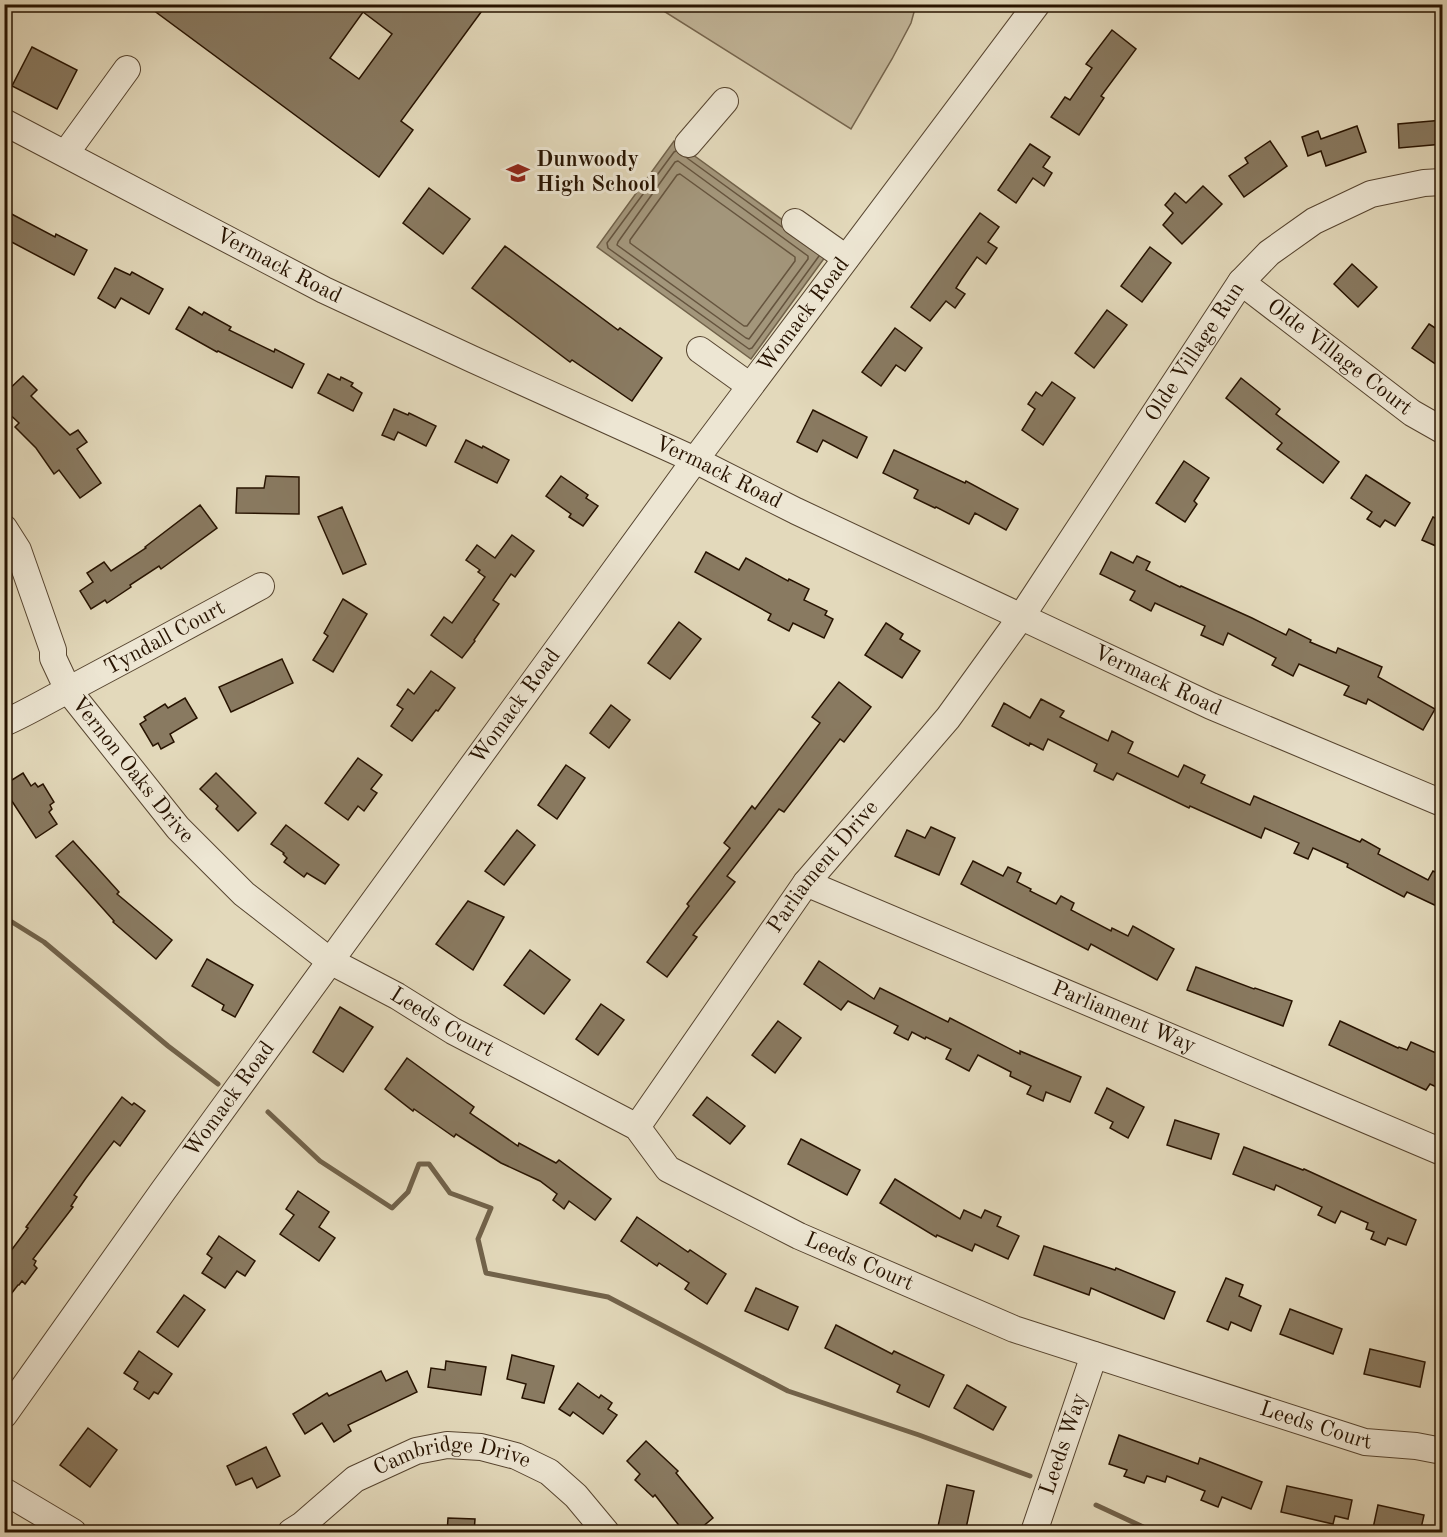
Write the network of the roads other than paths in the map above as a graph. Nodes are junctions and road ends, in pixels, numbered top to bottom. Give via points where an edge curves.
1 (1037, 4) edge
2 (128, 69) dead end
3 (724, 101) dead end
4 (4, 122) edge
5 (688, 144) dead end
6 (66, 153) junction
7 (1443, 182) edge
8 (795, 222) dead end
9 (846, 258) junction
10 (1240, 282) junction
11 (700, 350) dead end
12 (750, 386) junction
13 (1443, 430) edge
14 (695, 460) junction
15 (4, 528) edge
16 (261, 586) dead end
17 (1021, 617) junction
18 (68, 690) junction
19 (4, 723) edge
20 (1443, 803) edge
21 (806, 882) junction
22 (330, 961) junction
23 (637, 1127) junction
24 (1443, 1152) edge
25 (1094, 1355) junction
26 (4, 1415) edge
27 (1443, 1450) edge
28 (4, 1491) edge
29 (73, 1533) edge
30 (291, 1533) edge
31 (606, 1533) edge
32 (1034, 1533) edge

1 - 9 street, Womack Road
2 - 6 street
3 - 5 street
4 - 6 street, Vermack Road
6 - 14 street, Vermack Road via 324,290
7 - 10 street, Olde Village Run via 1371,194 1314,221 1269,253
8 - 9 street
9 - 12 street, Womack Road
10 - 13 street, Olde Village Court via 1412,413
10 - 17 street, Olde Village Run
11 - 12 street
12 - 14 street, Womack Road
14 - 17 street, Vermack Road
14 - 22 street, Womack Road
15 - 18 street, Vernon Oaks Drive via 18,550 53,658
16 - 18 street, Tyndall Court
17 - 20 street, Vermack Road via 1210,706
17 - 21 street, Parliament Drive via 948,718
18 - 19 street, Tyndall Court
18 - 22 street, Vernon Oaks Drive via 178,828 244,894
21 - 23 street, Parliament Drive
21 - 24 street, Parliament Way
22 - 23 street, Leeds Court via 453,1031
22 - 26 street, Womack Road
23 - 25 street, Leeds Court via 668,1168 799,1236 1014,1329
25 - 27 street, Leeds Court via 1365,1442
25 - 32 street, Leeds Way
28 - 29 street
30 - 31 street, Cambridge Drive via 355,1479 416,1451 447,1445 481,1447 516,1456 549,1472 576,1496

